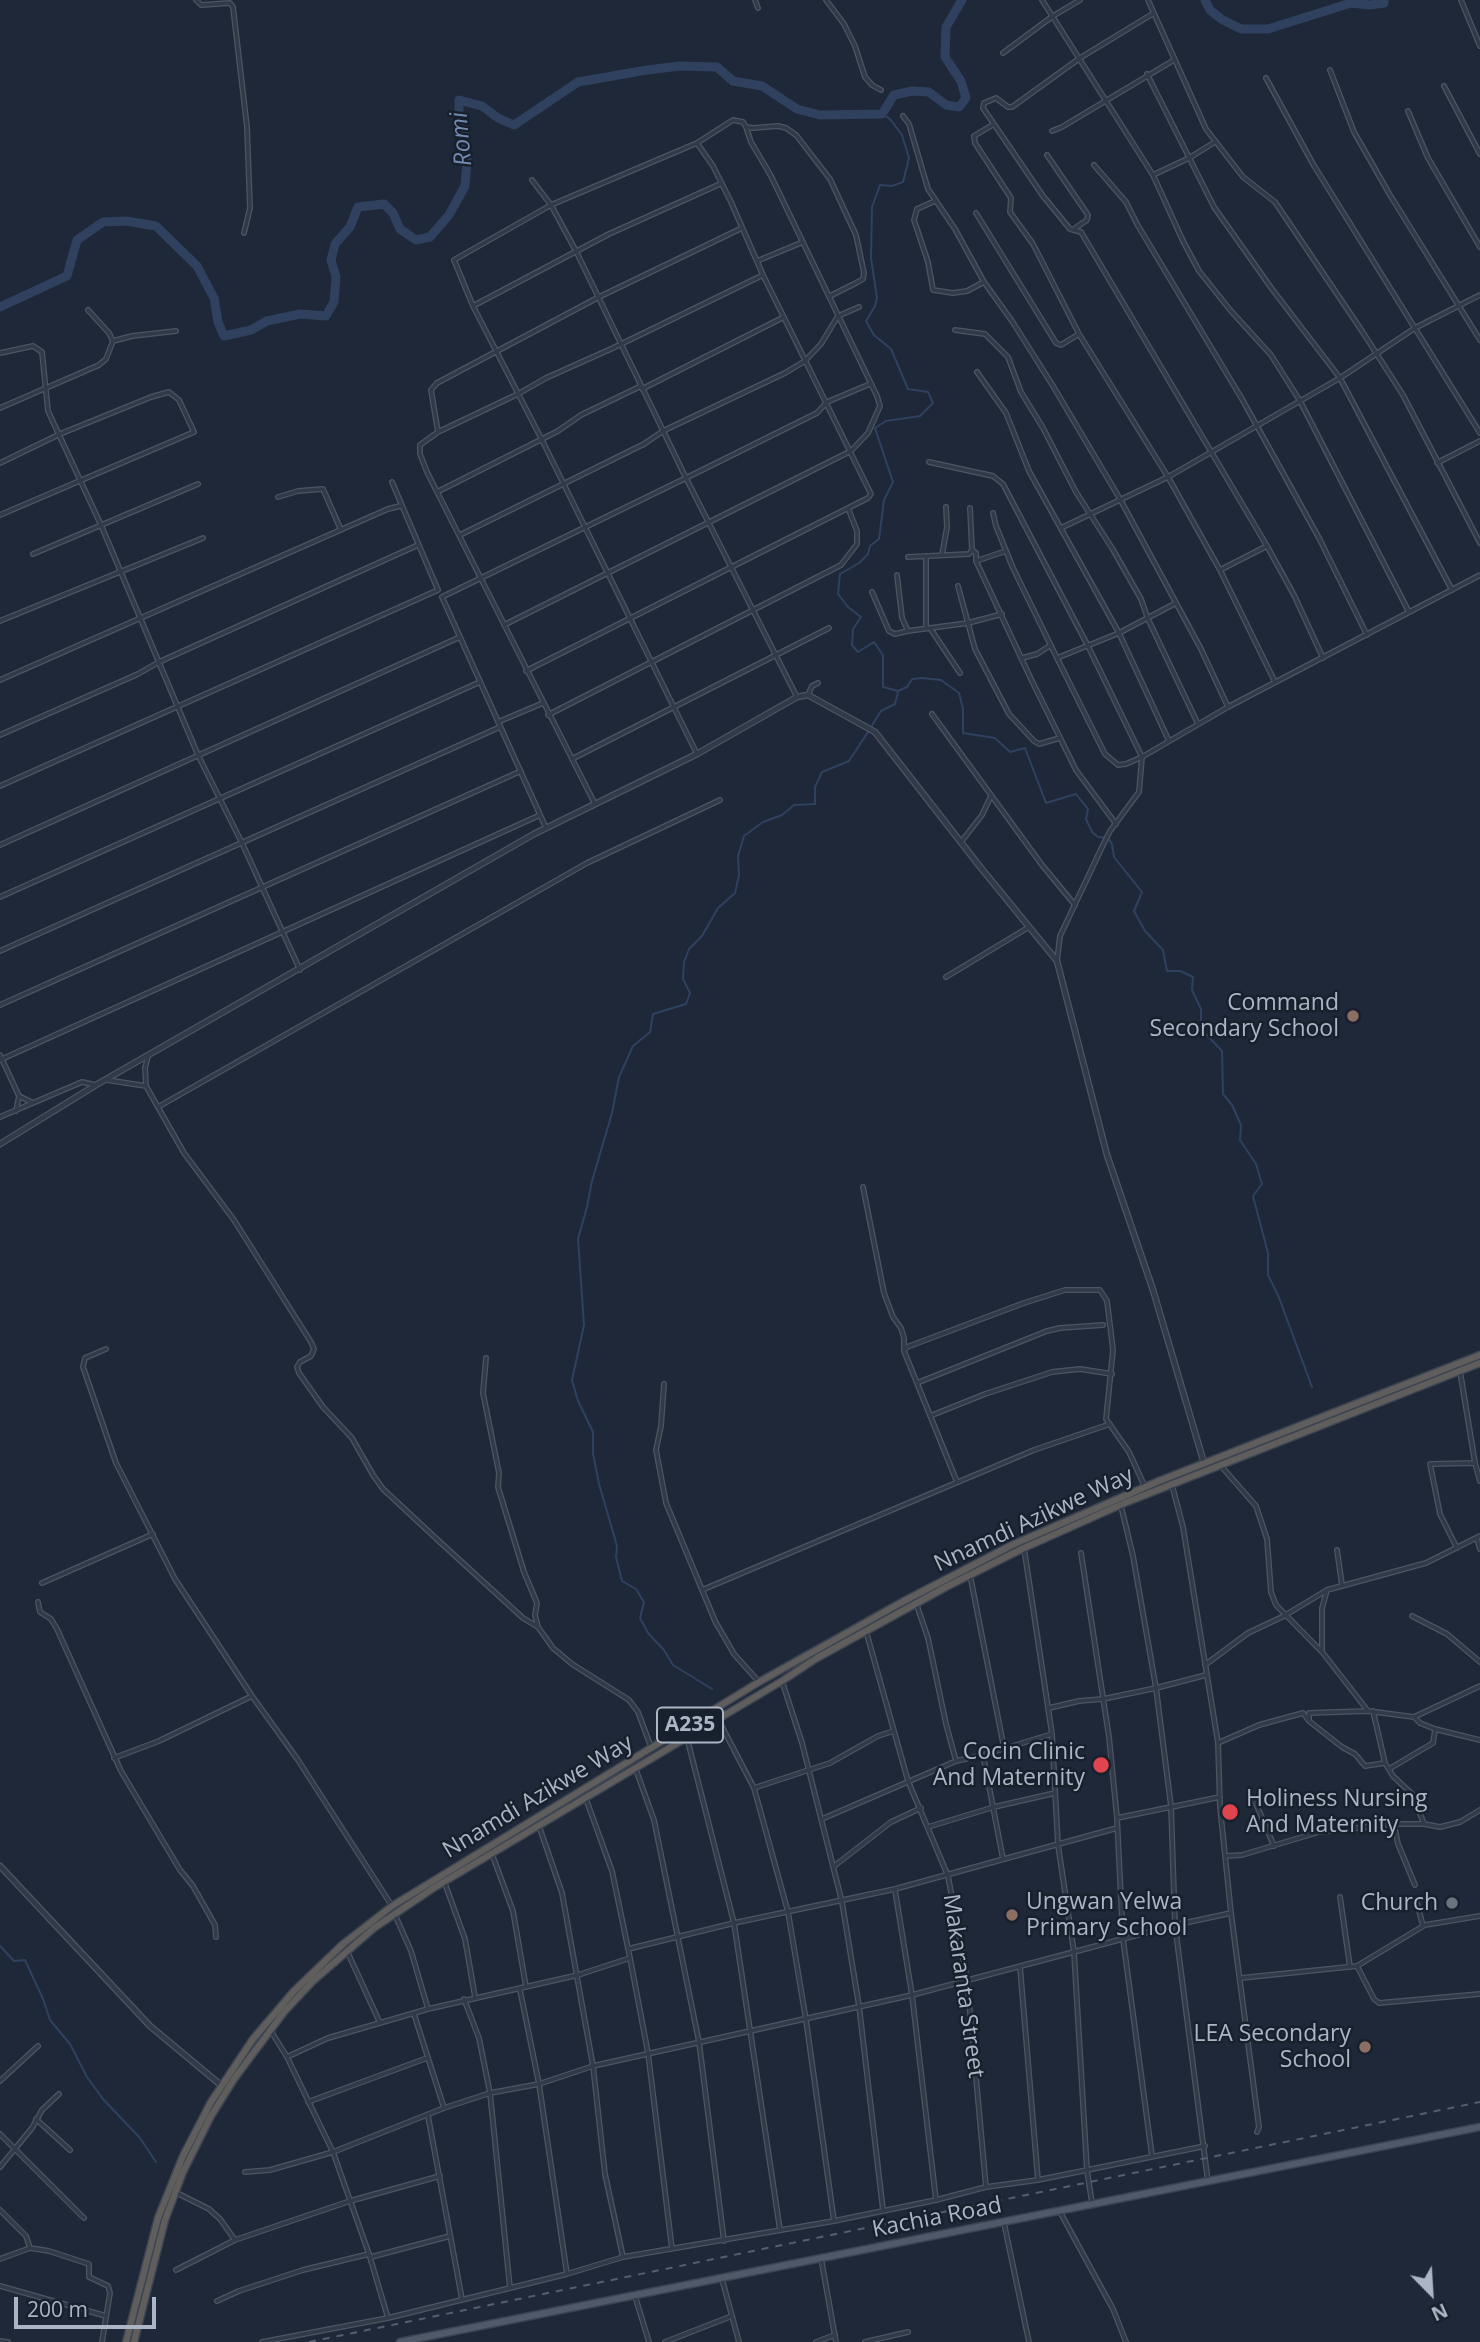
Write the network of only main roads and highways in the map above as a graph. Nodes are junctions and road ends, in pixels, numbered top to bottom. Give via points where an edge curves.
1 (1480, 1355) edge
2 (1480, 1363) edge
3 (393, 1910) junction
4 (1480, 2127) edge
5 (126, 2342) edge
6 (134, 2342) edge
7 (400, 2342) edge

1 - 3 highway, Nnamdi Azikwe Way / A235 via 1145,1487 993,1555 759,1682
2 - 3 highway, Nnamdi Azikwe Way / A235 via 1171,1483 970,1575 866,1630
3 - 5 highway, Nnamdi Azikwe Way / A235 via 343,1944 294,1991 222,2085 195,2130 166,2196
3 - 6 highway, Nnamdi Azikwe Way / A235 via 313,1981 233,2079 175,2192
4 - 7 main road, Kachia Road

